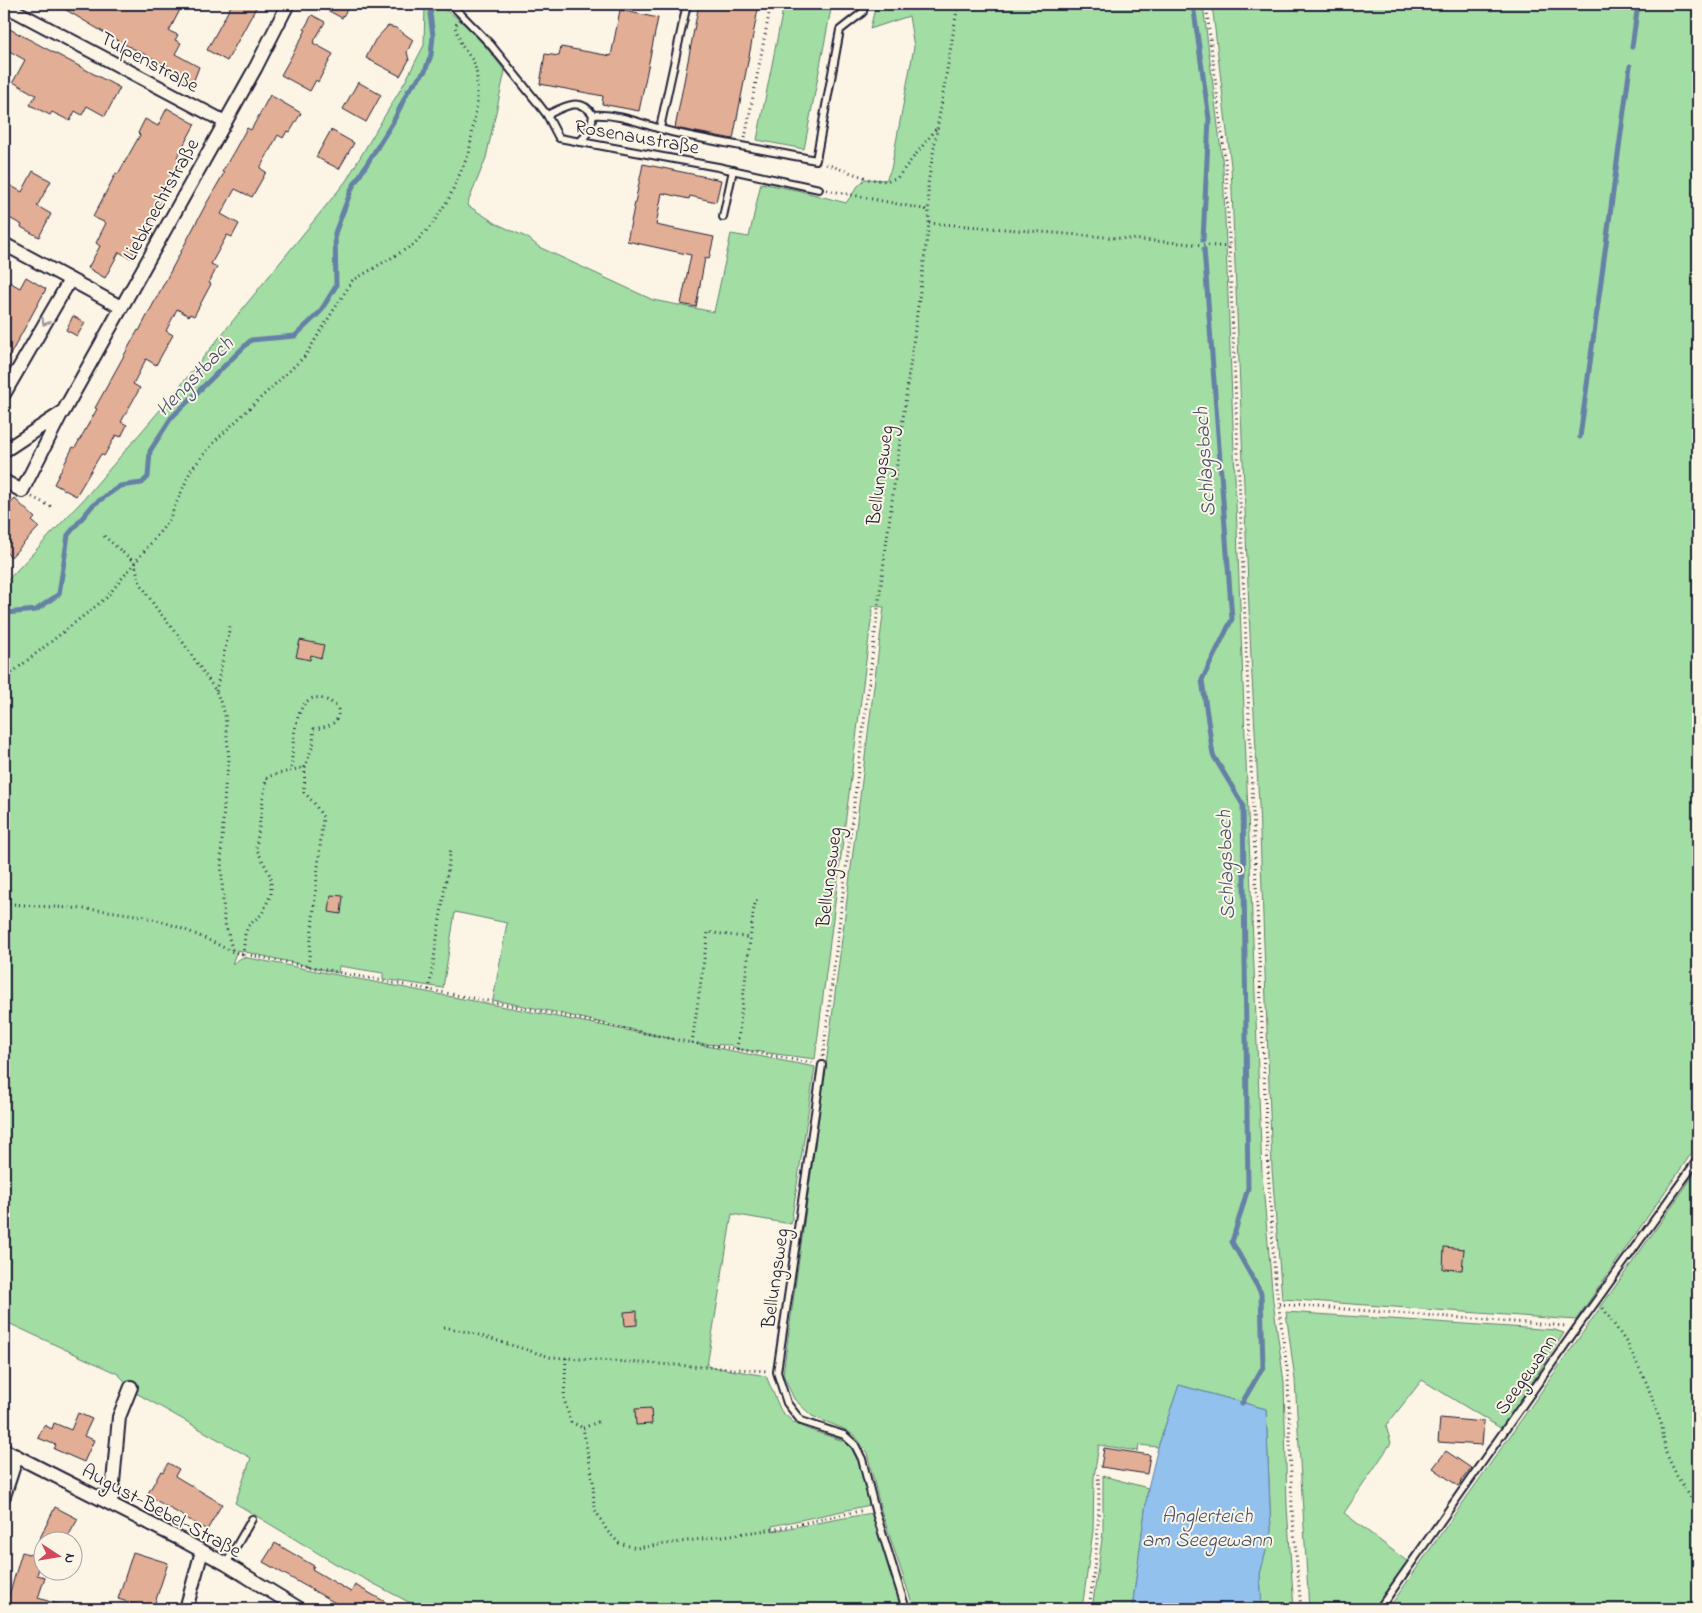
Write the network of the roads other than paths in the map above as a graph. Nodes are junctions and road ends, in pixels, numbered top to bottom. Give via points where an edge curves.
1 (288, 4) edge
2 (451, 4) edge
3 (687, 4) edge
4 (864, 4) edge
5 (4, 5) edge
6 (547, 115) junction
7 (593, 115) junction
8 (225, 122) junction
9 (660, 128) junction
10 (579, 142) junction
11 (733, 170) junction
12 (819, 189) road end
13 (723, 217) dead end
14 (4, 244) edge
15 (70, 280) junction
16 (121, 307) junction
17 (4, 394) edge
18 (62, 412) junction
19 (4, 451) edge
20 (4, 481) edge
21 (822, 1065) road end
22 (1698, 1159) edge
23 (131, 1387) dead end
24 (4, 1450) edge
25 (16, 1456) junction
26 (4, 1496) edge
27 (110, 1504) junction
28 (252, 1519) dead end
29 (202, 1551) junction
30 (226, 1564) junction
31 (186, 1609) edge
32 (300, 1609) edge
33 (906, 1609) edge
34 (1379, 1609) edge

1 - 8 street, Liebknechtstraße
2 - 6 lane, Rosenaustraße via 490,44
3 - 9 lane
4 - 9 lane via 863,12 840,30 816,160
5 - 8 street, Tulpenstraße
6 - 7 lane via 578,104 588,108
6 - 10 lane, Rosenaustraße via 559,138
7 - 9 lane via 604,114
7 - 10 lane via 592,127
8 - 16 street, Liebknechtstraße
10 - 11 lane, Rosenaustraße
11 - 12 lane, Rosenaustraße
11 - 13 lane
14 - 15 street
15 - 16 street
15 -> 17 street
16 - 18 street, Liebknechtstraße
18 - 19 street, Liebknechtstraße
18 - 20 street, Liebknechtstraße via 22,491
21 - 33 lane, Bellungsweg via 777,1372 787,1403 801,1421 844,1435 855,1445 862,1458
22 - 34 lane, Seegewann
23 - 27 street via 119,1417
24 - 25 street, August-Bebel-Straße
25 - 26 street
25 - 27 street, August-Bebel-Straße
27 - 29 street, August-Bebel-Straße
28 - 30 lane
29 - 30 street, August-Bebel-Straße
29 - 31 street
30 - 32 street, August-Bebel-Straße

